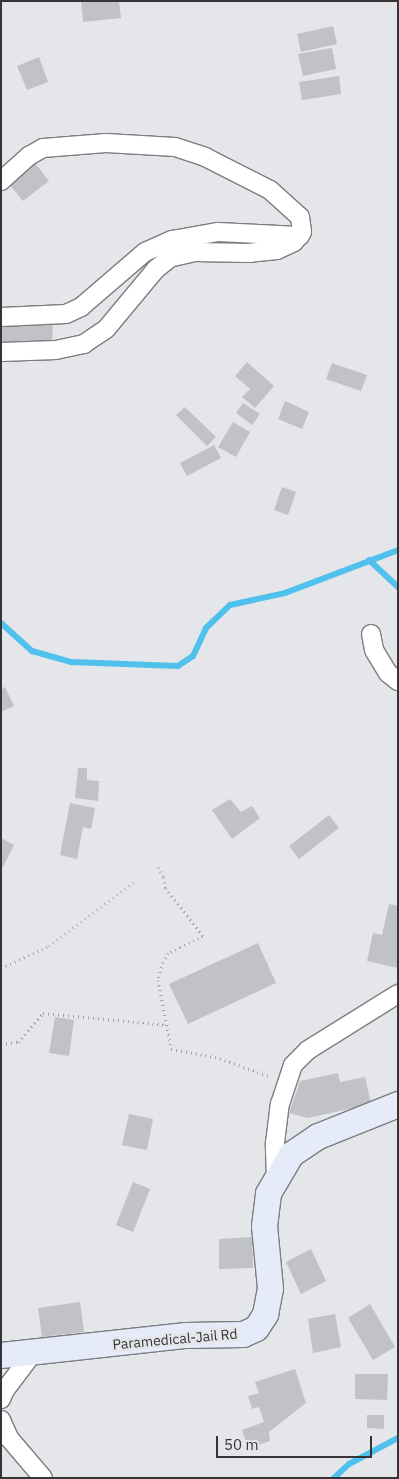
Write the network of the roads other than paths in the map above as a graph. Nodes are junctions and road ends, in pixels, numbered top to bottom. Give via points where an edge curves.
1 (1, 182) edge
2 (300, 236) junction
3 (1, 317) edge
4 (1, 352) edge
5 (371, 634) dead end
6 (398, 681) edge
7 (398, 994) edge
8 (398, 1104) edge
9 (276, 1179) junction
10 (34, 1353) junction
11 (1, 1355) edge
12 (1, 1399) edge
13 (1, 1420) edge
14 (43, 1478) edge

1 - 2 street via 29,156 50,147 106,143 175,147 228,167 276,194 300,217
2 - 3 street via 218,232 172,240 145,252 74,311
2 - 4 street via 277,250 195,252 170,258 156,269 106,329 84,344 56,350
5 - 6 street via 374,650 388,673
7 - 9 street via 308,1050 293,1064 286,1082 275,1143
8 - 9 main road, Paramedical-Jail Rd via 318,1136 291,1154
9 - 10 main road, Paramedical-Jail Rd via 268,1193 264,1226 270,1288 265,1314 256,1328 243,1334 186,1335
10 - 11 main road, Paramedical-Jail Rd
10 - 12 street
13 - 14 street via 9,1438

